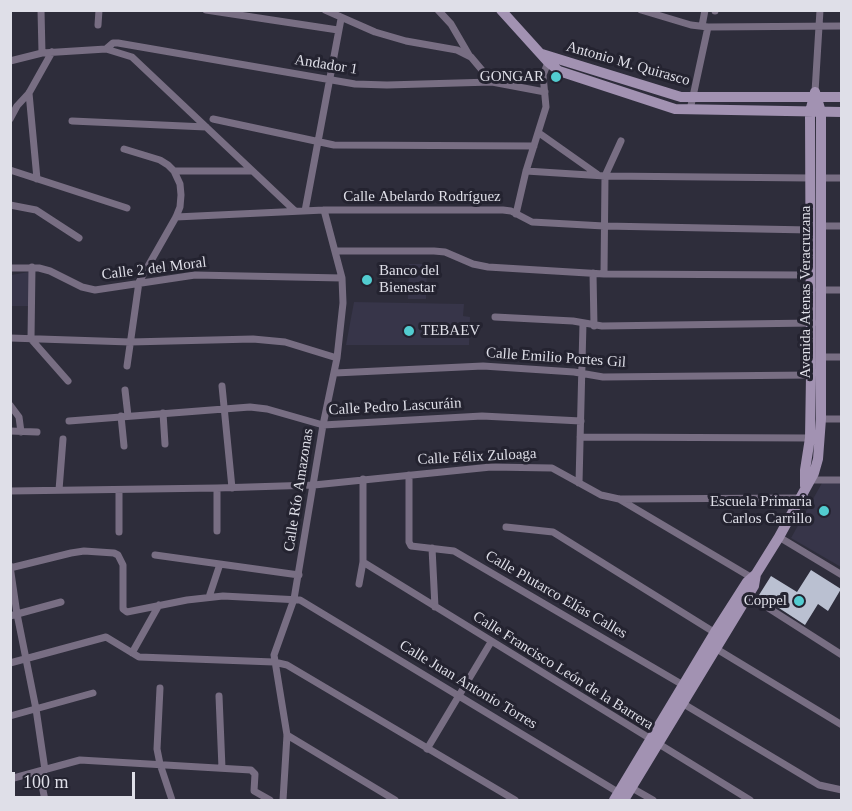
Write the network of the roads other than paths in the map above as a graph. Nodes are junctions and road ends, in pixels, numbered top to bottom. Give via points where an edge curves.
1 (41, 10) edge
2 (99, 10) edge
3 (206, 10) edge
4 (325, 10) edge
5 (438, 10) edge
6 (640, 10) edge
7 (705, 10) edge
8 (819, 10) edge
9 (503, 12) edge
10 (341, 19) junction
11 (98, 25) dead end
12 (819, 26) junction
13 (842, 26) edge
14 (705, 27) junction
15 (338, 30) junction
16 (106, 49) junction
17 (52, 52) junction
18 (42, 53) junction
19 (471, 57) junction
20 (547, 57) junction
21 (10, 61) edge
22 (330, 80) junction
23 (492, 82) junction
24 (545, 92) junction
25 (28, 93) junction
26 (815, 96) junction
27 (842, 97) edge
28 (693, 98) junction
29 (690, 110) junction
30 (815, 112) junction
31 (842, 112) edge
32 (10, 119) edge
33 (213, 119) dead end
34 (72, 121) dead end
35 (206, 127) junction
36 (539, 133) junction
37 (621, 141) dead end
38 (317, 143) junction
39 (534, 146) junction
40 (124, 149) dead end
41 (10, 170) edge
42 (174, 171) junction
43 (250, 171) junction
44 (526, 171) junction
45 (602, 176) junction
46 (816, 178) junction
47 (842, 178) edge
48 (37, 179) junction
49 (10, 205) edge
50 (127, 208) dead end
51 (324, 210) junction
52 (305, 211) junction
53 (295, 212) junction
54 (516, 214) junction
55 (176, 217) junction
56 (604, 226) junction
57 (822, 226) junction
58 (842, 226) edge
59 (810, 230) junction
60 (79, 238) dead end
61 (336, 251) junction
62 (32, 267) junction
63 (10, 268) edge
64 (593, 273) junction
65 (604, 274) junction
66 (802, 275) dead end
67 (342, 278) junction
68 (139, 282) junction
69 (816, 290) junction
70 (842, 290) edge
71 (495, 317) dead end
72 (583, 323) junction
73 (816, 323) junction
74 (594, 326) junction
75 (10, 338) edge
76 (31, 339) junction
77 (130, 342) junction
78 (822, 357) junction
79 (842, 357) edge
80 (337, 358) junction
81 (127, 366) dead end
82 (335, 373) junction
83 (582, 374) junction
84 (811, 375) junction
85 (68, 381) dead end
86 (222, 386) dead end
87 (126, 390) dead end
88 (10, 405) edge
89 (225, 409) junction
90 (163, 413) junction
91 (124, 416) junction
92 (821, 419) junction
93 (842, 419) edge
94 (69, 421) dead end
95 (581, 421) junction
96 (324, 425) junction
97 (10, 431) edge
98 (21, 432) junction
99 (37, 432) dead end
100 (580, 437) junction
101 (810, 438) junction
102 (63, 439) dead end
103 (165, 444) dead end
104 (124, 446) dead end
105 (408, 475) junction
106 (363, 479) junction
107 (842, 480) edge
108 (579, 483) junction
109 (314, 485) junction
110 (805, 487) junction
111 (216, 488) junction
112 (232, 488) junction
113 (59, 490) junction
114 (119, 490) junction
115 (10, 491) edge
116 (619, 499) junction
117 (506, 527) dead end
118 (217, 531) dead end
119 (119, 532) dead end
120 (779, 537) junction
121 (432, 548) junction
122 (154, 555) dead end
123 (363, 562) junction
124 (220, 564) junction
125 (11, 567) edge
126 (299, 575) junction
127 (842, 575) edge
128 (754, 577) junction
129 (359, 584) dead end
130 (748, 595) junction
131 (209, 597) junction
132 (294, 599) junction
133 (61, 602) dead end
134 (159, 605) junction
135 (435, 607) junction
136 (14, 615) edge
137 (718, 634) junction
138 (491, 642) junction
139 (715, 648) junction
140 (132, 653) junction
141 (842, 655) edge
142 (26, 659) junction
143 (274, 662) junction
144 (10, 663) edge
145 (683, 685) junction
146 (160, 688) dead end
147 (93, 693) dead end
148 (460, 695) junction
149 (219, 696) dead end
150 (682, 703) junction
151 (36, 709) junction
152 (10, 716) edge
153 (842, 724) edge
154 (287, 735) junction
155 (653, 742) junction
156 (427, 749) junction
157 (160, 764) junction
158 (222, 768) junction
159 (42, 770) junction
160 (10, 779) edge
161 (842, 790) edge
162 (623, 795) edge
163 (45, 801) edge
164 (172, 801) edge
165 (270, 801) edge
166 (283, 801) edge
167 (395, 801) edge
168 (515, 801) edge
169 (653, 801) edge
170 (750, 801) edge

1 - 18 street
2 - 11 street
3 - 15 street
4 - 10 street
5 - 19 street
6 - 14 street
7 - 14 street
8 - 12 street, Avenida Atenas Veracruzana
9 - 20 main road
10 - 15 street
10 - 19 street via 406,41 449,47
12 - 13 street
12 - 14 street
12 - 26 street, Avenida Atenas Veracruzana
14 - 28 street
15 - 22 street
16 - 17 street, Andador 1
16 - 22 street, Andador 1 via 118,43
16 - 35 street via 137,61
17 - 18 street, Andador 1
17 - 25 street
18 - 21 street, Andador 1
19 - 23 street
20 - 24 street
20 - 28 main road, Antonio M. Quirasco
20 - 29 main road, Antonio M. Quirasco via 559,71 675,109
22 - 23 street, Andador 1 via 387,86
22 - 38 street
23 - 24 street, Andador 1
24 - 36 street via 546,107
25 - 32 street
25 - 48 street
26 - 27 main road, Antonio M. Quirasco
26 - 28 main road, Antonio M. Quirasco
26 - 30 main road, Avenida Atenas Veracruzana
28 - 29 street
29 - 30 main road, Antonio M. Quirasco
30 - 31 main road, Antonio M. Quirasco
30 - 46 main road, Avenida Atenas Veracruzana
33 - 38 street
34 - 35 street
35 - 43 street
36 - 39 street
36 - 45 street
37 - 45 street
38 - 39 street
38 - 52 street
39 - 44 street
40 - 42 street via 160,160
41 - 48 street
42 - 43 street
42 - 55 street via 181,195
43 - 53 street
44 - 45 street
44 - 54 street
45 - 46 street
45 - 56 street
46 - 47 street
46 - 57 main road, Avenida Atenas Veracruzana
46 - 59 main road, Avenida Atenas Veracruzana
48 - 50 street
49 - 60 street via 36,210
51 - 52 street, Calle Abelardo Rodríguez
51 - 54 street, Calle Abelardo Rodríguez via 503,210
51 - 61 street, Calle Río Amazonas
52 - 53 street, Calle Abelardo Rodríguez
53 - 55 street, Calle Abelardo Rodríguez
54 - 56 street, Calle Abelardo Rodríguez via 532,222
55 - 68 street
56 - 59 street, Calle Abelardo Rodríguez
56 - 65 street
57 - 58 street
57 - 69 main road, Avenida Atenas Veracruzana
59 - 69 main road, Avenida Atenas Veracruzana
61 - 64 street via 434,251 480,266
61 - 67 street, Calle Río Amazonas
62 - 63 street, Calle 2 del Moral
62 - 68 street, Calle 2 del Moral via 89,289
62 - 76 street
64 - 65 street
64 - 74 street
65 - 66 street
67 - 68 street, Calle 2 del Moral via 195,275
67 - 80 street, Calle Río Amazonas
68 - 77 street
69 - 70 street
69 - 73 main road, Avenida Atenas Veracruzana
71 - 72 street
72 - 74 street
72 - 83 street
73 - 74 street
73 - 78 main road, Avenida Atenas Veracruzana
73 - 84 main road, Avenida Atenas Veracruzana
75 - 76 street
76 - 77 street
76 - 85 street
77 - 80 street via 270,340
77 - 81 street
78 - 79 street
78 - 92 main road, Avenida Atenas Veracruzana
80 - 82 street, Calle Río Amazonas
82 - 83 street, Calle Emilio Portes Gil via 483,366
82 - 96 street, Calle Río Amazonas
83 - 84 street, Calle Emilio Portes Gil via 603,378
83 - 95 street
84 - 101 main road, Avenida Atenas Veracruzana
86 - 89 street
87 - 91 street
88 - 98 street via 19,417
89 - 90 street, Calle Pedro Lascuráin
89 - 96 street, Calle Pedro Lascuráin via 259,407
89 - 112 street
90 - 91 street, Calle Pedro Lascuráin
90 - 103 street
91 - 94 street, Calle Pedro Lascuráin
91 - 104 street
92 - 93 street
92 - 110 main road, Avenida Atenas Veracruzana via 818,459
95 - 96 street, Calle Pedro Lascuráin via 482,416
95 - 100 street
96 - 109 street, Calle Río Amazonas
97 - 98 street
98 - 99 street
100 - 101 street
100 - 108 street
101 - 110 main road, Avenida Atenas Veracruzana
102 - 113 street
105 - 106 street, Calle Félix Zuloaga
105 - 108 street, Calle Félix Zuloaga via 491,467 544,467
105 - 121 street, Calle Plutarco Elías Calles via 409,542 411,546
106 - 109 street, Calle Félix Zuloaga
106 - 123 street
107 - 110 street
108 - 116 street, Calle Félix Zuloaga
109 - 112 street, Calle Félix Zuloaga
109 - 126 street, Calle Río Amazonas
110 - 116 street
110 - 120 main road, Avenida Atenas Veracruzana
111 - 112 street, Calle Félix Zuloaga
111 - 114 street, Calle Félix Zuloaga
111 - 118 street
113 - 114 street, Calle Félix Zuloaga
113 - 115 street, Calle Félix Zuloaga
114 - 119 street
116 - 128 street, Calle Félix Zuloaga
117 - 137 street via 553,532
120 - 127 street
120 - 128 main road, Avenida Atenas Veracruzana
121 - 135 street
121 - 145 street, Calle Plutarco Elías Calles via 454,551
122 - 124 street
123 - 129 street
123 - 135 street, Calle Francisco León de la Barrera
124 - 126 street
124 - 131 street
125 - 134 street via 71,553 109,552 118,555 123,565 124,611
125 - 136 street
126 - 132 street, Calle Río Amazonas
128 - 130 main road, Avenida Atenas Veracruzana
128 - 137 main road, Avenida Atenas Veracruzana
130 - 137 main road, Avenida Atenas Veracruzana
130 - 141 street
131 - 132 street
131 - 134 street
132 - 143 street, Calle Río Amazonas
132 - 148 street, Calle Juan Antonio Torres
133 - 136 street
134 - 140 street
135 - 138 street, Calle Francisco León de la Barrera
136 - 142 street
137 - 139 main road, Avenida Atenas Veracruzana
137 - 145 main road, Avenida Atenas Veracruzana
138 - 148 street
138 - 155 street, Calle Francisco León de la Barrera
139 - 150 main road, Avenida Atenas Veracruzana
139 - 153 street
140 - 142 street via 106,638
140 - 143 street via 139,657
142 - 144 street
142 - 151 street
143 - 154 street
143 - 156 street via 287,665
145 - 155 main road, Avenida Atenas Veracruzana
146 - 157 street
147 - 151 street
148 - 156 street
148 - 162 street, Calle Juan Antonio Torres
149 - 158 street
150 - 155 main road, Avenida Atenas Veracruzana
150 - 161 street via 819,785
151 - 152 street
151 - 159 street
154 - 166 street
154 - 167 street
155 - 162 main road, Avenida Atenas Veracruzana
155 - 170 street, Calle Francisco León de la Barrera
156 - 168 street
157 - 158 street
157 - 159 street via 80,760
157 - 164 street
158 - 165 street via 254,772 254,791
159 - 160 street
159 - 163 street
162 - 169 street, Calle Juan Antonio Torres

